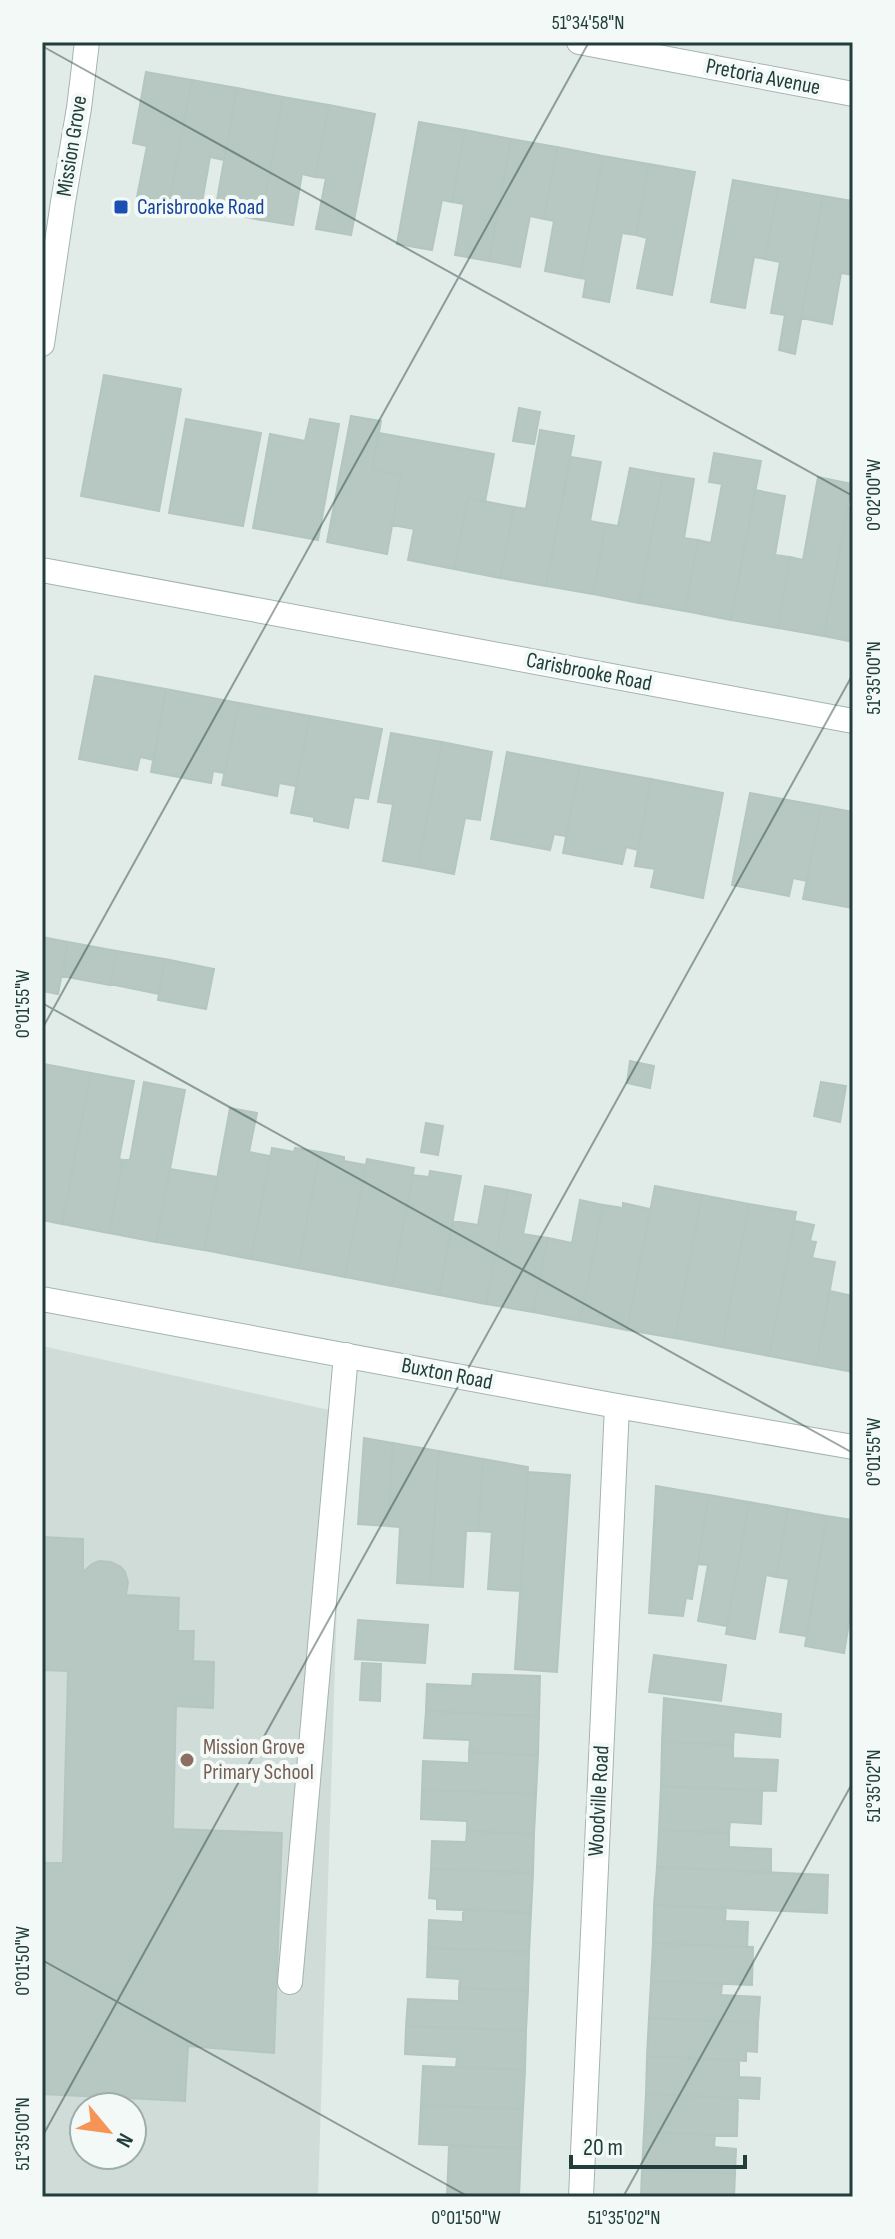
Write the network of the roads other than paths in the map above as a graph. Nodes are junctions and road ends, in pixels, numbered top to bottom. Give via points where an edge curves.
1 (87, 42) edge
2 (579, 42) edge
3 (853, 94) edge
4 (42, 344) edge
5 (42, 570) edge
6 (853, 721) edge
7 (42, 1299) edge
8 (346, 1355) junction
9 (617, 1406) junction
10 (853, 1447) edge
11 (290, 1982) dead end
12 (581, 2197) edge

1 - 4 street, Mission Grove
2 - 3 street, Pretoria Avenue
5 - 6 street, Carisbrooke Road
7 - 8 street, Buxton Road
8 - 9 street, Buxton Road
8 - 11 street
9 - 10 street, Buxton Road
9 - 12 street, Woodville Road

